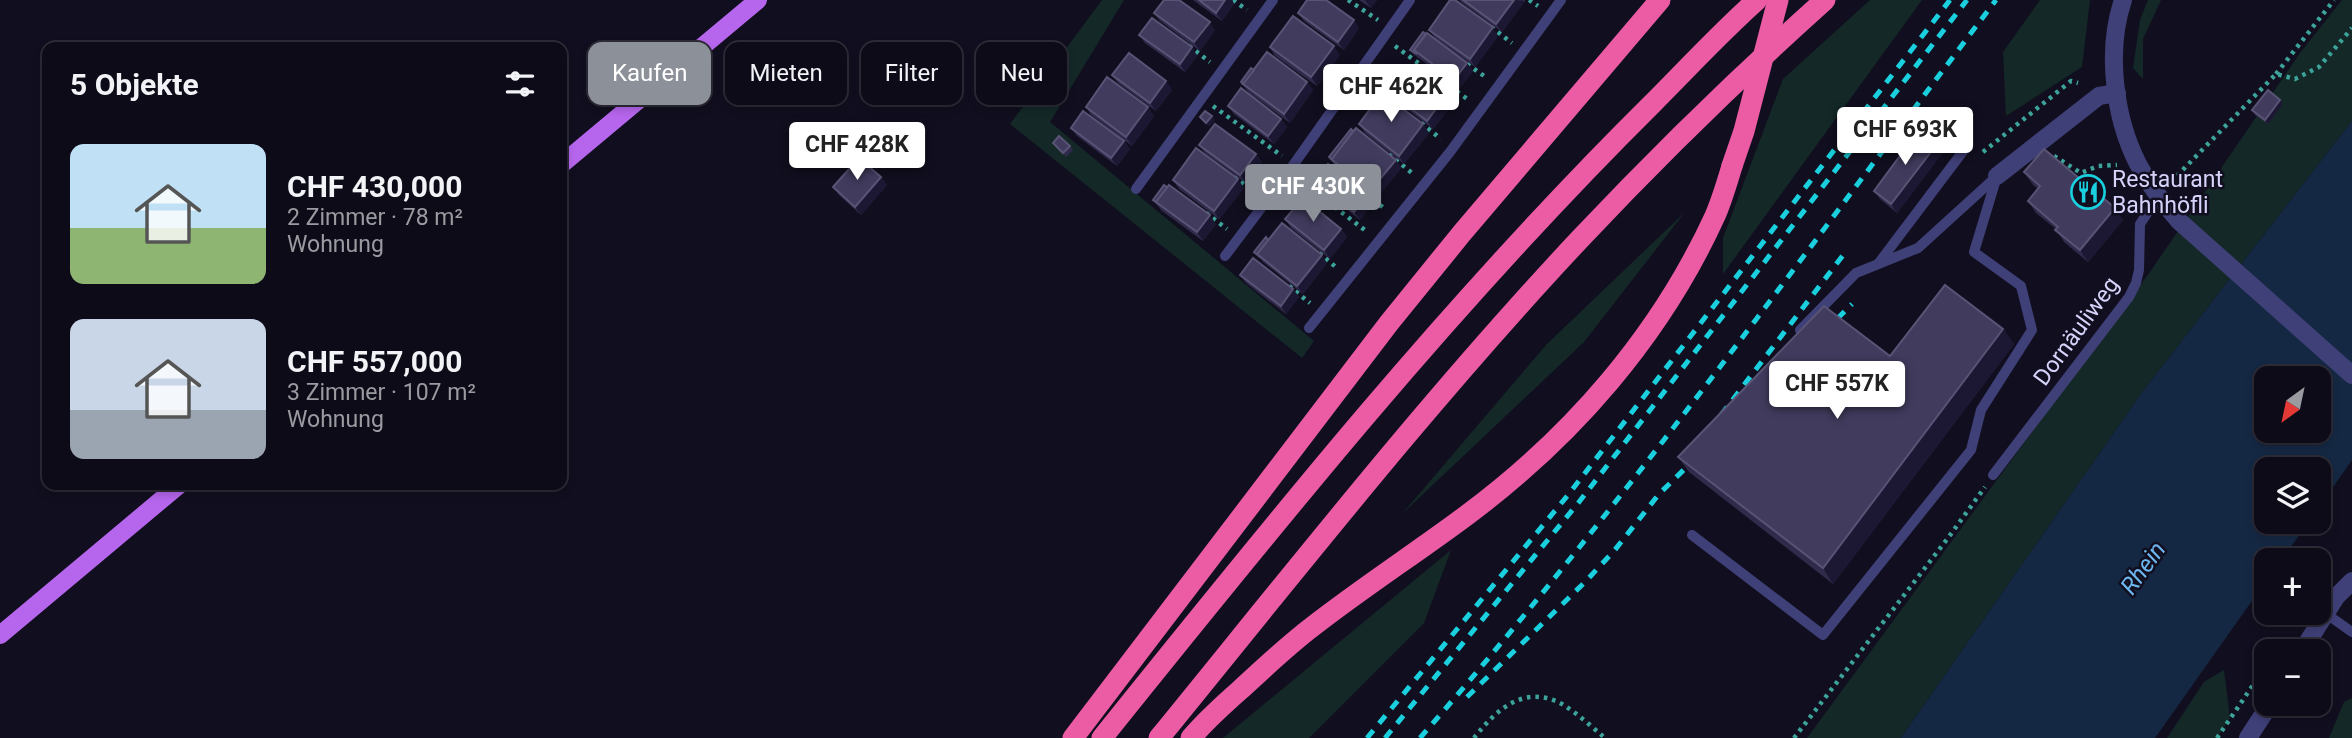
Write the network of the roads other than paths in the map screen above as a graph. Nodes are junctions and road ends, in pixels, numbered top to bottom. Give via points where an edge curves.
1 (758, 0) edge
2 (1273, 0) edge
3 (1410, 0) edge
4 (1561, 0) edge
5 (1660, 0) edge
6 (1757, 0) edge
7 (1778, 0) edge
8 (1825, 0) edge
9 (2123, 0) edge
10 (2117, 93) junction
11 (1967, 146) road end
12 (567, 160) edge
13 (1997, 176) junction
14 (1136, 189) dead end
15 (2158, 197) junction
16 (1225, 256) dead end
17 (1877, 264) junction
18 (1309, 328) dead end
19 (1800, 330) edge
20 (2352, 374) edge
21 (1993, 475) road end
22 (173, 490) edge
23 (1692, 535) dead end
24 (2352, 581) edge
25 (2331, 604) edge
26 (2331, 617) edge
27 (2352, 632) edge
28 (0, 635) edge
29 (2262, 716) edge
30 (1073, 738) edge
31 (1102, 738) edge
32 (1159, 738) edge
33 (1191, 738) edge
34 (2248, 738) edge

1 - 12 main road
2 - 14 lane
3 - 16 lane
4 - 18 lane via 1453,148
5 - 30 highway via 1389,323
6 - 31 highway via 1606,149 1473,292 1327,462
7 - 33 highway, bridge via 1744,131 1716,213 1696,256 1631,354 1588,407 1515,477 1312,627
8 - 32 highway via 1699,118 1578,242 1367,482
9 - 10 street via 2116,36
10 - 13 street via 2099,96
10 - 15 street via 2137,163
11 - 17 lane
13 - 17 lane via 1918,248
13 - 23 lane via 1974,252 2021,286 2032,330 1981,410 1971,450 1823,635
15 - 20 street via 2179,221
15 - 21 lane, Dornäuliweg via 2140,224 2139,270 2129,297
17 - 19 lane via 1856,273
22 - 28 main road
24 - 25 street
26 - 27 lane
29 - 34 street

